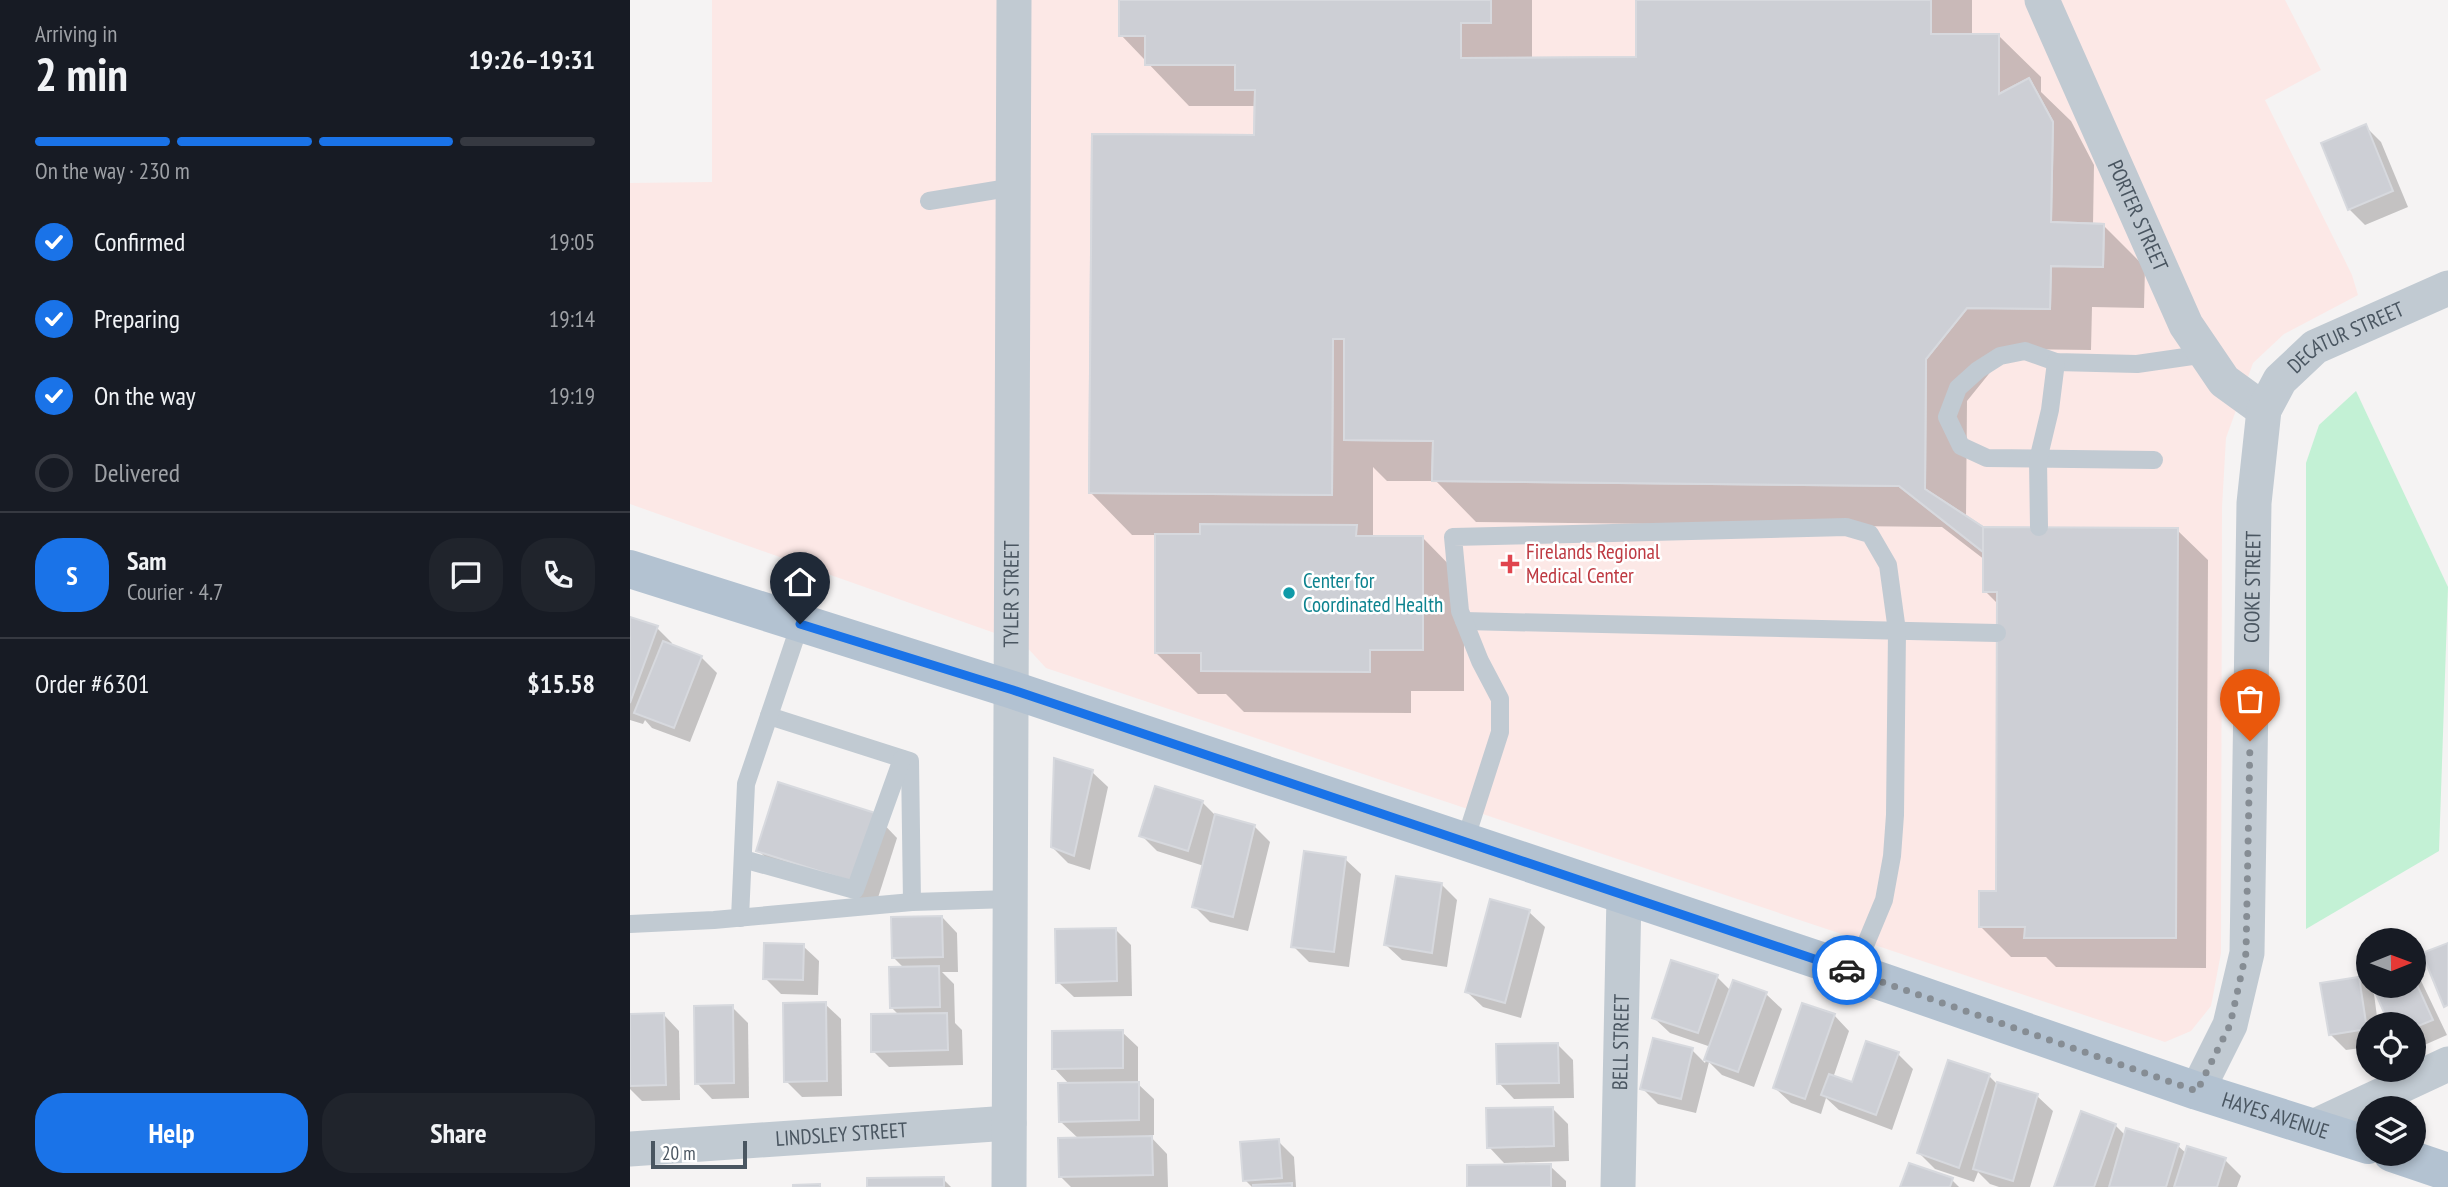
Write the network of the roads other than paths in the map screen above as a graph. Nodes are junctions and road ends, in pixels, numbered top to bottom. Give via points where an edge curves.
1 (1014, 0) edge
2 (2042, 0) edge
3 (1014, 187) junction
4 (929, 201) dead end
5 (2448, 288) edge
6 (2206, 354) junction
7 (2056, 362) junction
8 (2264, 410) junction
9 (2038, 460) junction
10 (2154, 460) dead end
11 (2039, 527) dead end
12 (630, 569) edge
13 (1464, 621) junction
14 (800, 624) junction
15 (1896, 631) junction
16 (1997, 633) dead end
17 (1013, 690) junction
18 (769, 716) junction
19 (902, 759) junction
20 (1465, 841) junction
21 (743, 859) junction
22 (1624, 895) junction
23 (858, 898) junction
24 (1011, 899) junction
25 (912, 902) junction
26 (740, 918) junction
27 (630, 924) edge
28 (1854, 972) junction
29 (2448, 1064) edge
30 (2197, 1091) junction
31 (1009, 1123) junction
32 (2313, 1127) junction
33 (2356, 1141) edge
34 (630, 1149) edge
35 (2426, 1165) edge
36 (2448, 1172) edge
37 (1009, 1187) edge
38 (1618, 1187) edge

1 - 3 street, TYLER STREET
2 - 6 street, PORTER STREET via 2186,325
3 - 4 lane
3 - 17 street, TYLER STREET
5 - 8 street, DECATUR STREET via 2315,347 2280,380
6 - 7 lane via 2137,364
6 - 8 street, PORTER STREET via 2224,381
7 - 9 lane
7 - 9 lane via 2025,351 2000,356 1958,388 1947,416 1961,446 1987,458
8 - 30 street, COOKE STREET via 2254,503 2246,953 2230,1025
9 - 10 lane
9 - 11 lane
12 - 14 main road, HAYES AVENUE
13 - 15 lane
13 - 15 lane via 1456,588 1453,537 1846,527 1870,534 1888,565
13 - 20 lane via 1500,699 1500,732
14 - 17 main road, HAYES AVENUE
14 - 18 lane
15 - 16 lane
15 - 28 lane via 1892,856 1884,900
17 - 20 main road, HAYES AVENUE
17 - 24 street, TYLER STREET
18 - 19 lane
18 - 21 lane via 746,784
19 - 23 lane
19 - 25 lane via 910,761
20 - 22 main road, HAYES AVENUE
21 - 23 lane
21 - 26 lane
22 - 28 main road, HAYES AVENUE
22 - 38 street, BELL STREET
23 - 25 lane
23 - 26 lane
24 - 25 lane
24 - 31 street, TYLER STREET
26 - 27 lane
28 - 30 main road, HAYES AVENUE
29 - 32 street
30 - 32 main road, HAYES AVENUE
31 - 34 street, LINDSLEY STREET
31 - 37 street, TYLER STREET
32 - 33 main road, HAYES AVENUE
35 - 36 main road

